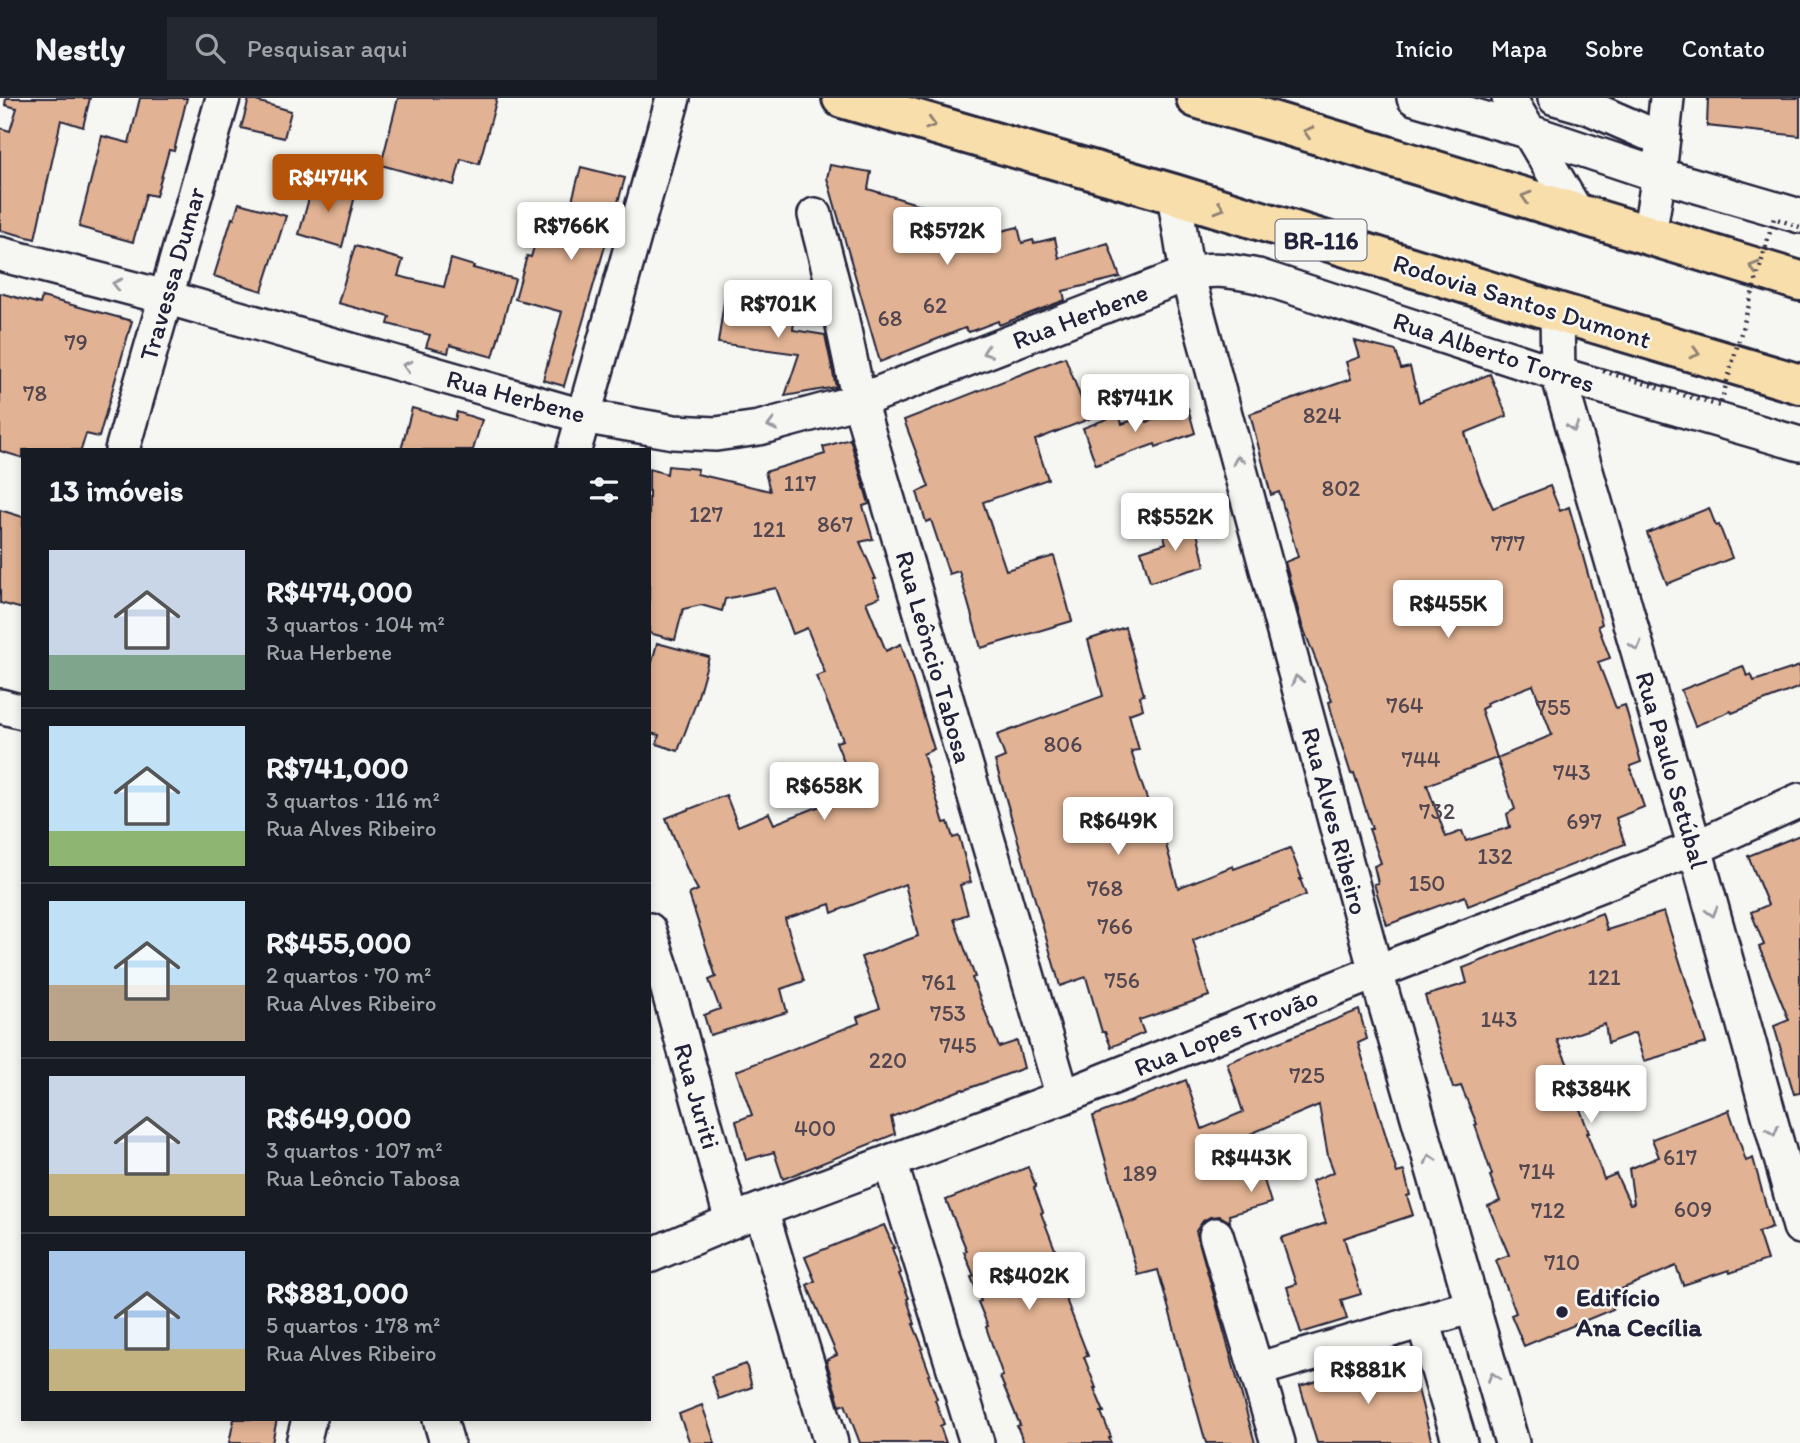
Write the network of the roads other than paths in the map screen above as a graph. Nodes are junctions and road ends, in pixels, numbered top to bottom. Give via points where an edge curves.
1 (223, 98) edge
2 (673, 98) edge
3 (842, 98) edge
4 (1414, 98) edge
5 (1509, 98) edge
6 (1555, 98) edge
7 (1667, 98) edge
8 (1218, 101) edge
9 (1530, 132) junction
10 (1663, 136) junction
11 (1659, 175) junction
12 (1174, 194) junction
13 (1577, 213) junction
14 (816, 215) dead end
15 (1800, 216) edge
16 (1649, 235) junction
17 (0, 254) edge
18 (1187, 274) junction
19 (1800, 281) edge
20 (165, 297) junction
21 (1557, 312) junction
22 (1558, 374) junction
23 (1800, 384) edge
24 (859, 401) junction
25 (582, 416) junction
26 (1800, 444) edge
27 (123, 448) edge
28 (574, 448) edge
29 (0, 706) edge
30 (21, 711) edge
31 (1800, 800) edge
32 (1695, 848) junction
33 (651, 936) edge
34 (1376, 972) junction
35 (1063, 1097) junction
36 (890, 1162) junction
37 (747, 1216) junction
38 (1800, 1227) edge
39 (1216, 1235) dead end
40 (651, 1255) edge
41 (1473, 1306) junction
42 (1423, 1321) junction
43 (1256, 1370) junction
44 (308, 1421) edge
45 (441, 1421) edge
46 (303, 1443) edge
47 (447, 1443) edge
48 (831, 1443) edge
49 (977, 1443) edge
50 (1278, 1443) edge
51 (1460, 1443) edge
52 (1511, 1443) edge

1 - 20 street, Travessa Dumar
2 - 25 street
3 -> 12 highway, Rodovia Santos Dumont / BR-116
4 - 9 street
5 - 9 street
6 - 10 street
7 - 10 street
13 -> 8 highway
9 - 11 street
9 - 13 street
10 - 11 street
11 - 15 street
11 - 16 street
12 - 18 street, Rua Alves Ribeiro
12 -> 21 highway, Rodovia Santos Dumont / BR-116
13 - 16 highway
14 - 24 street, Rua Leôncio Tabosa
19 -> 16 highway
20 -> 17 street, Rua Herbene
18 - 22 street, Rua Alberto Torres via 1208,269 1258,276
18 -> 24 street, Rua Herbene
34 -> 18 street, Rua Alves Ribeiro
25 -> 20 street, Rua Herbene
20 - 27 street, Travessa Dumar
21 - 22 street, Rua Paulo Setúbal
21 -> 23 highway, Rodovia Santos Dumont / BR-116
22 - 26 street, Rua Alberto Torres
22 -> 32 street, Rua Paulo Setúbal
24 -> 25 street, Rua Herbene via 759,428 716,434 674,432
24 - 35 street, Rua Leôncio Tabosa
25 - 28 street
29 - 30 street
31 - 32 street, Rua Lopes Trovão
32 - 34 street, Rua Lopes Trovão
32 -> 38 street, Rua Paulo Setúbal
33 - 37 street, Rua Juriti
34 - 35 street, Rua Lopes Trovão
41 -> 34 street, Rua Alves Ribeiro
35 - 36 street, Rua Lopes Trovão
36 - 37 street, Rua Lopes Trovão
36 - 49 street
37 - 40 street, Rua Lopes Trovão
37 - 48 street, Rua Juriti
39 - 43 street
41 - 42 street
52 -> 41 street, Rua Alves Ribeiro
42 - 43 street
42 - 51 street
43 - 50 street
44 - 46 street
45 - 47 street

